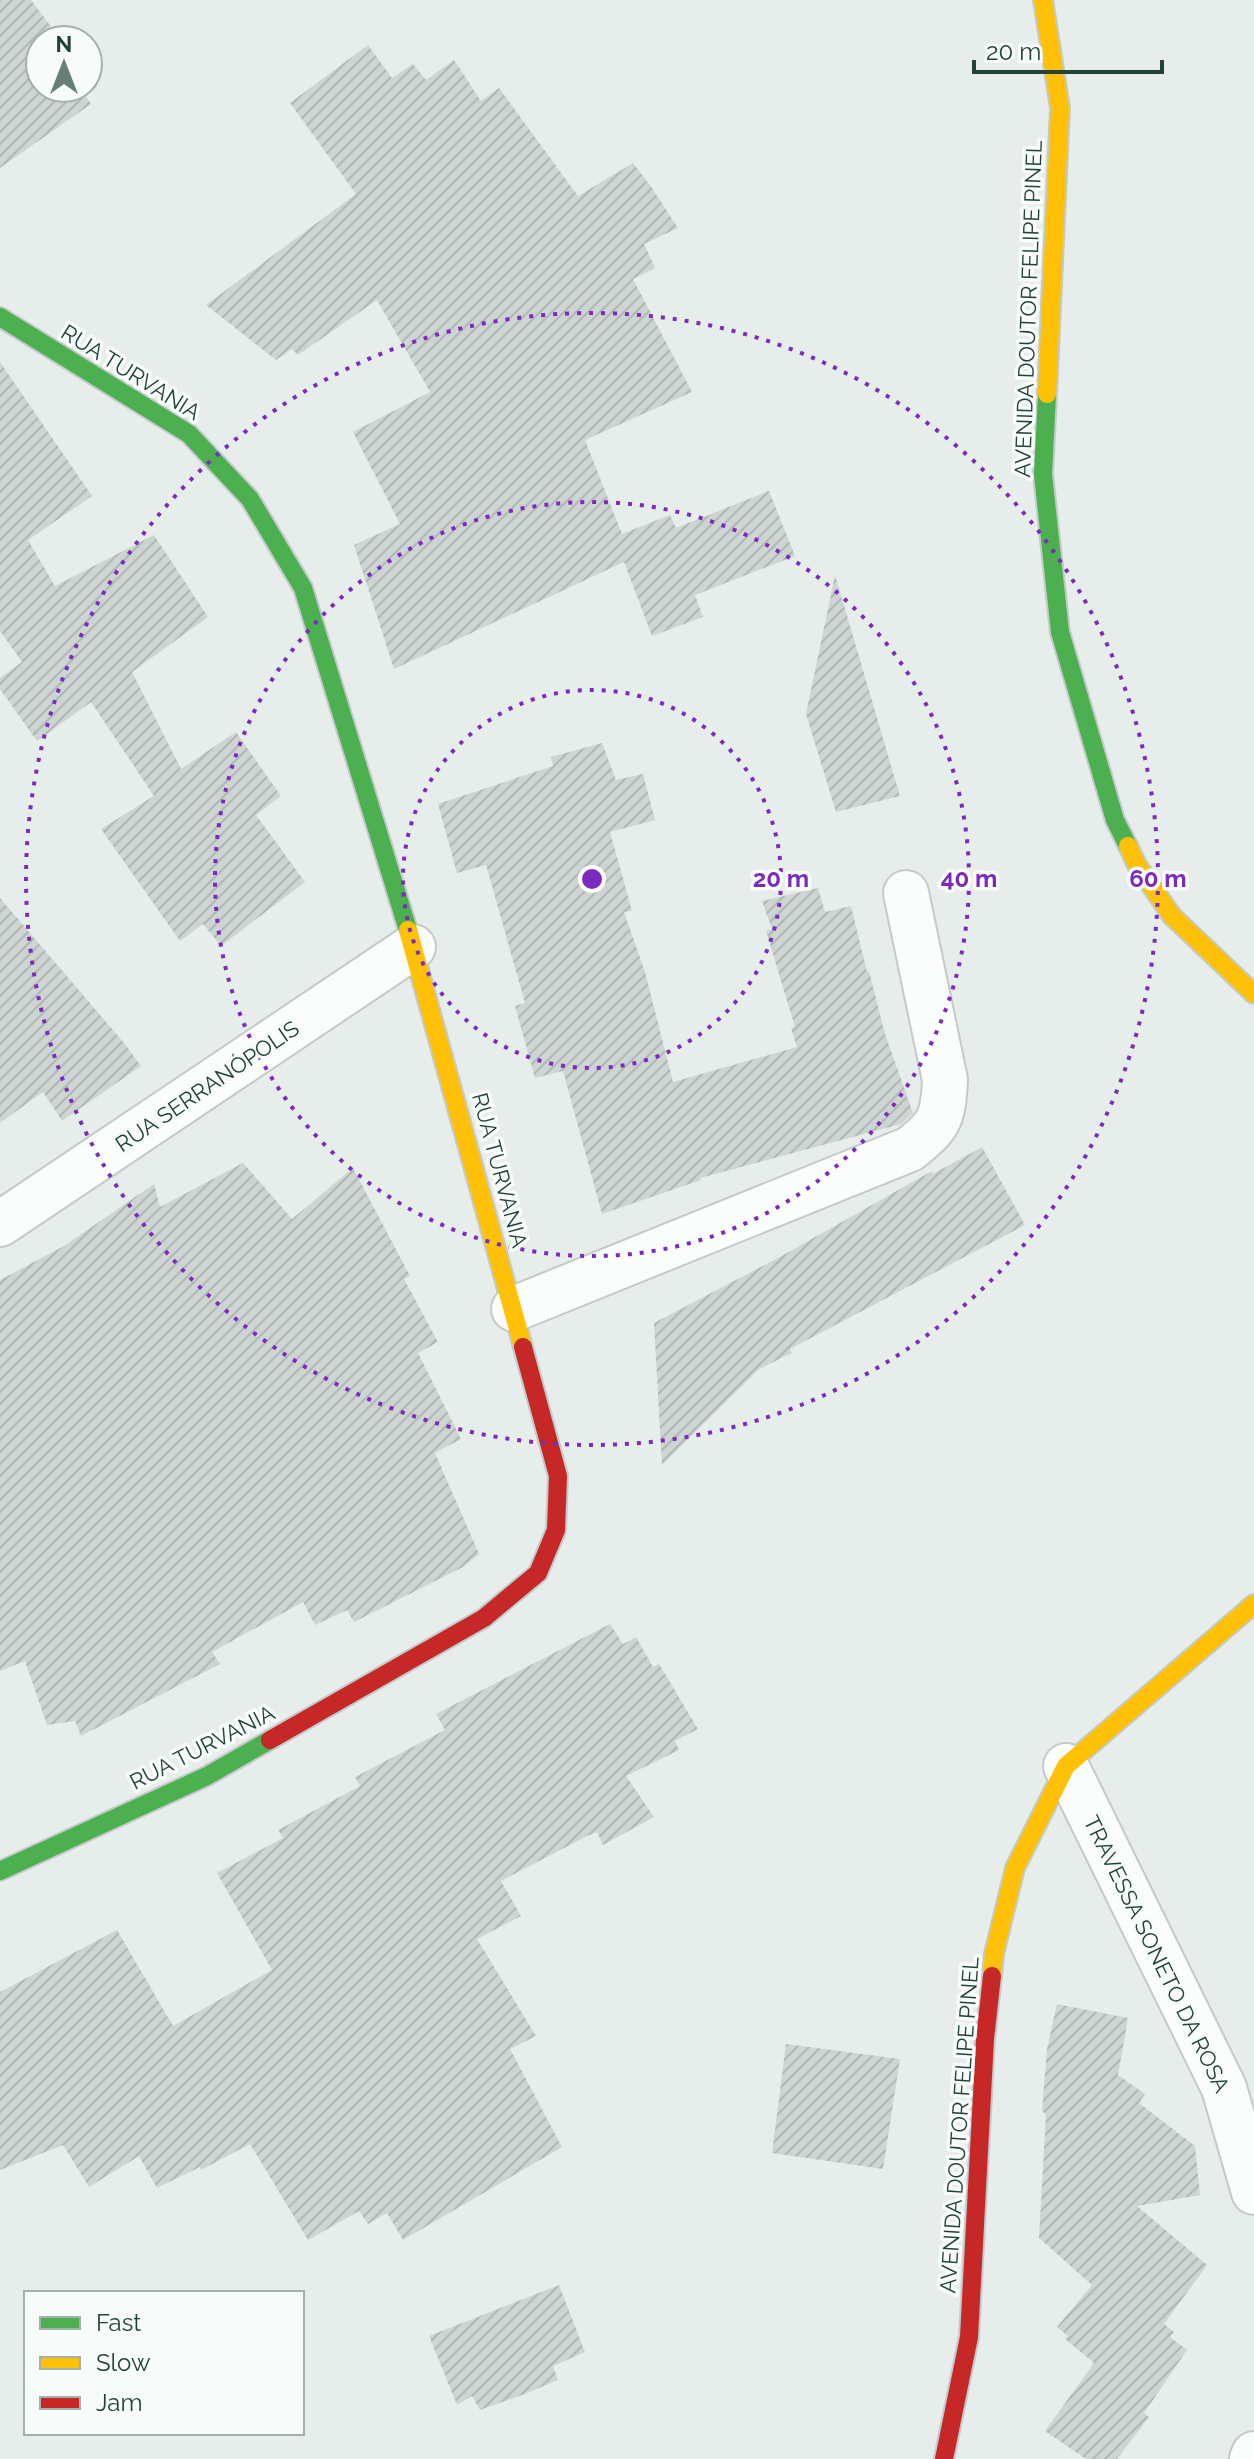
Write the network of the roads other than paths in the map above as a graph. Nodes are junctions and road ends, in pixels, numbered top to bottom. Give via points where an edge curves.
1 (1043, 0) edge
2 (0, 317) edge
3 (906, 893) dead end
4 (413, 947) junction
5 (1254, 994) edge
6 (0, 1224) edge
7 (514, 1309) junction
8 (1254, 1604) edge
9 (1066, 1766) junction
10 (0, 1871) edge
11 (1254, 2192) edge
12 (944, 2459) edge

1 - 5 street, AVENIDA DOUTOR FELIPE PINEL via 1060,108 1043,474 1060,632 1115,820 1137,865 1172,916
2 - 4 street, RUA TURVANIA via 189,434 250,499 303,588
3 - 7 street via 945,1080 944,1105 935,1129 910,1149
4 - 6 street, RUA SERRANÓPOLIS
4 - 7 street, RUA TURVANIA
7 - 10 street, RUA TURVANIA via 558,1476 556,1530 538,1573 484,1618 207,1776
8 - 9 street, AVENIDA DOUTOR FELIPE PINEL
9 - 11 street, TRAVESSA SONETO DA ROSA via 1224,2088
9 - 12 street, AVENIDA DOUTOR FELIPE PINEL via 1015,1868 994,1954 969,2337

